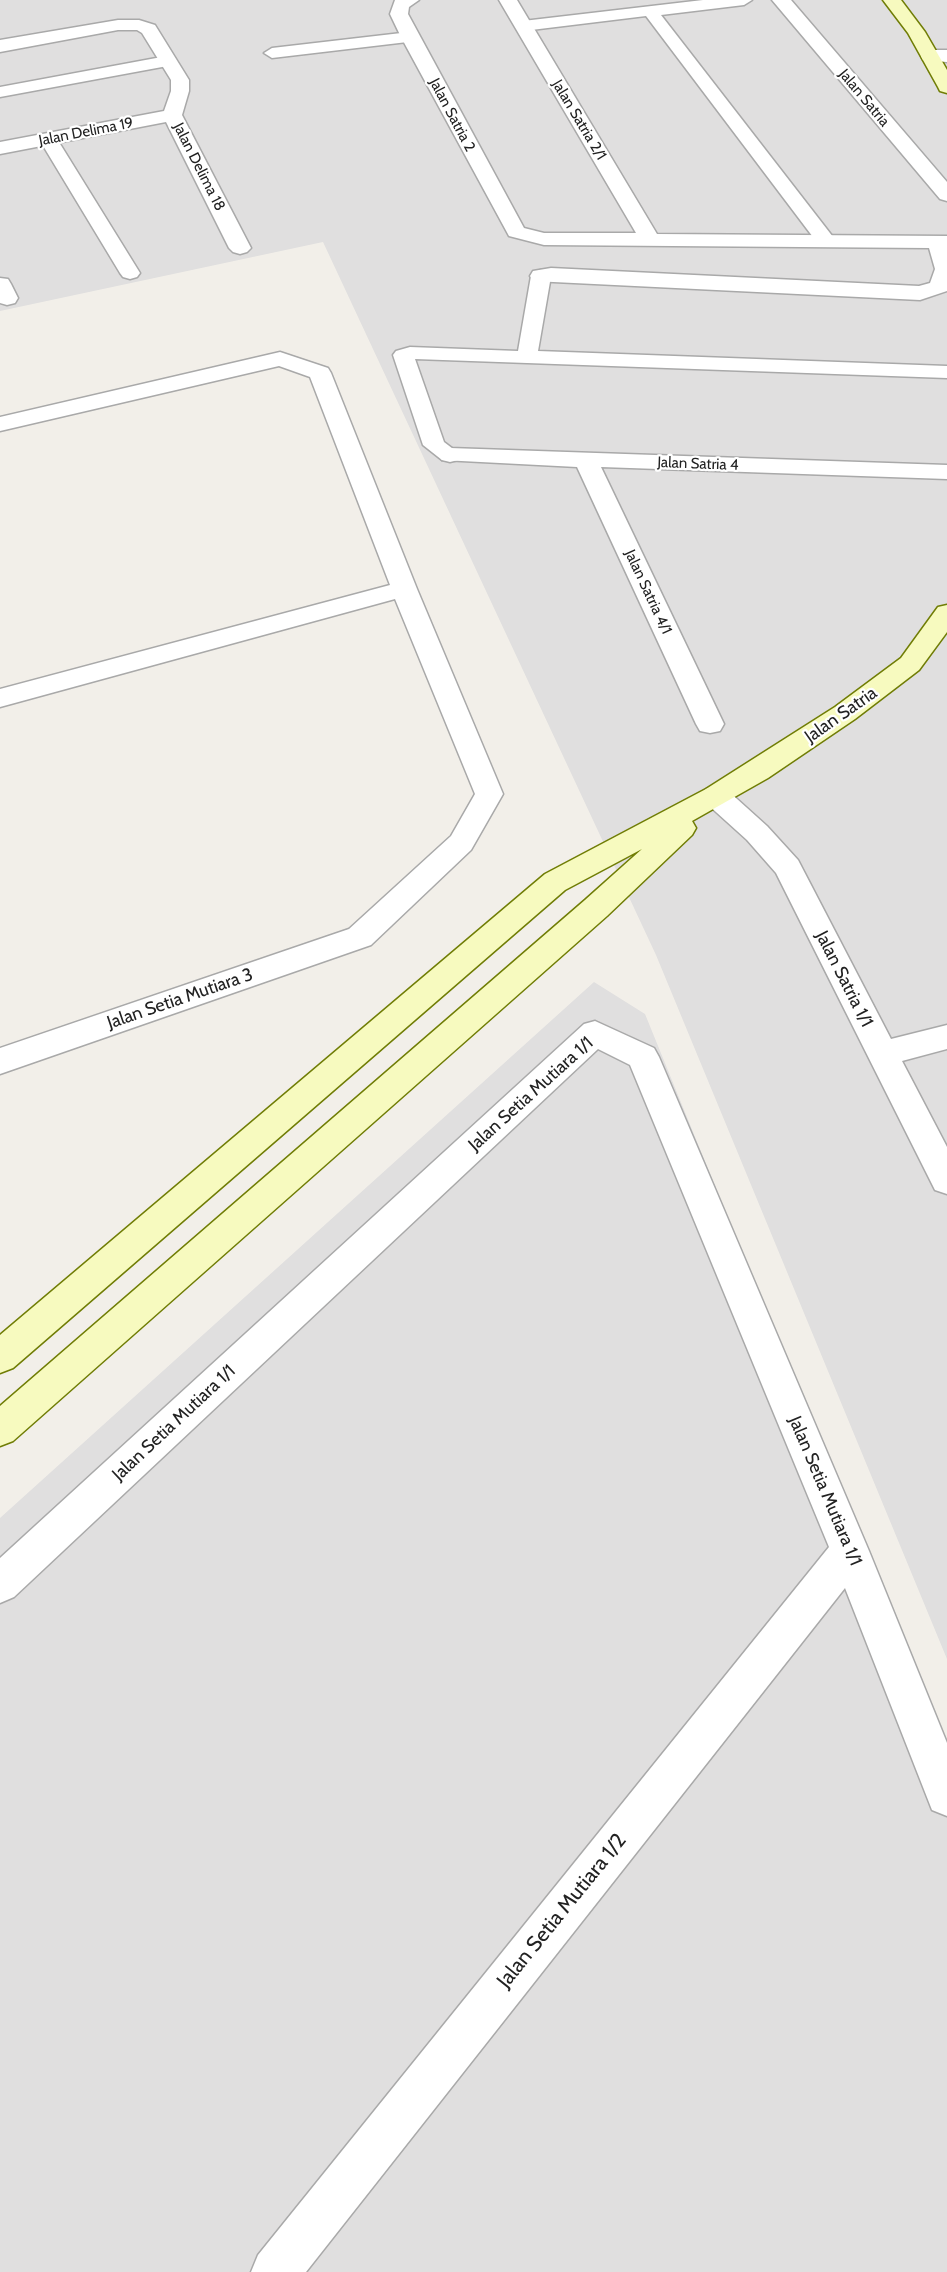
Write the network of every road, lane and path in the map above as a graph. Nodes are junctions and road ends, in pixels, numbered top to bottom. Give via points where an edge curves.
1 (410, 0) edge
2 (508, 0) edge
3 (744, 0) edge
4 (781, 0) edge
5 (892, 0) edge
6 (650, 11) junction
7 (523, 26) junction
8 (410, 37) junction
9 (0, 46) edge
10 (272, 53) dead end
11 (938, 56) edge
12 (167, 61) junction
13 (947, 87) edge
14 (0, 92) edge
15 (172, 115) junction
16 (48, 139) junction
17 (0, 148) edge
18 (947, 195) edge
19 (578, 240) junction
20 (650, 240) junction
21 (826, 241) junction
22 (943, 242) edge
23 (240, 248) dead end
24 (130, 273) dead end
25 (541, 276) joint
26 (583, 276) junction
27 (526, 357) junction
28 (947, 372) edge
29 (0, 424) edge
30 (450, 455) joint
31 (586, 460) junction
32 (947, 472) edge
33 (404, 589) junction
34 (947, 613) edge
35 (0, 698) edge
36 (710, 724) dead end
37 (716, 796) junction
38 (947, 1037) edge
39 (883, 1053) junction
40 (0, 1061) edge
41 (947, 1180) edge
42 (0, 1357) edge
43 (0, 1429) edge
44 (850, 1551) junction
45 (0, 1584) edge
46 (947, 1795) edge
47 (274, 2272) edge

1 - 8 street, Jalan Satria 2 via 401,4 399,14
2 - 7 street, Jalan Satria 2/1
3 - 6 lane
4 - 18 street, Jalan Satria
5 - 11 street
6 - 7 lane
6 - 21 lane
7 - 20 street, Jalan Satria 2/1
8 - 10 lane
8 - 19 street, Jalan Satria 2 via 516,232 544,239
9 - 12 street, Jalan Delima 18 via 118,25 139,25 149,29
11 - 13 street
12 - 14 lane
12 - 15 street, Jalan Delima 18 via 180,80
15 - 16 street, Jalan Delima 19
15 - 23 street, Jalan Delima 18
16 - 17 street, Jalan Delima 19
16 - 24 lane
19 - 20 street
19 - 26 street
20 - 21 street
21 - 22 street
22 - 26 street via 944,280 938,288 920,293
25 - 26 street
25 - 27 lane
27 - 28 lane
27 - 30 lane via 410,352 403,355 434,445
29 - 33 street via 280,359 321,373
30 - 31 street, Jalan Satria 4
31 - 32 street, Jalan Satria 4
31 - 36 street, Jalan Satria 4/1
33 - 35 street
33 - 40 street, Jalan Setia Mutiara 3 via 489,795 461,843 360,937
34 - 37 street, Jalan Satria via 910,664 835,720
37 - 39 street, Jalan Satria 1/1 via 758,833 788,867
37 - 42 street via 555,882
37 - 43 street via 596,908
38 - 39 street
39 - 41 street, Jalan Satria 1/1
44 - 45 street, Jalan Setia Mutiara 1/1 via 643,1057 595,1033
44 - 46 street, Jalan Setia Mutiara 1/1
44 - 47 street, Jalan Setia Mutiara 1/2

